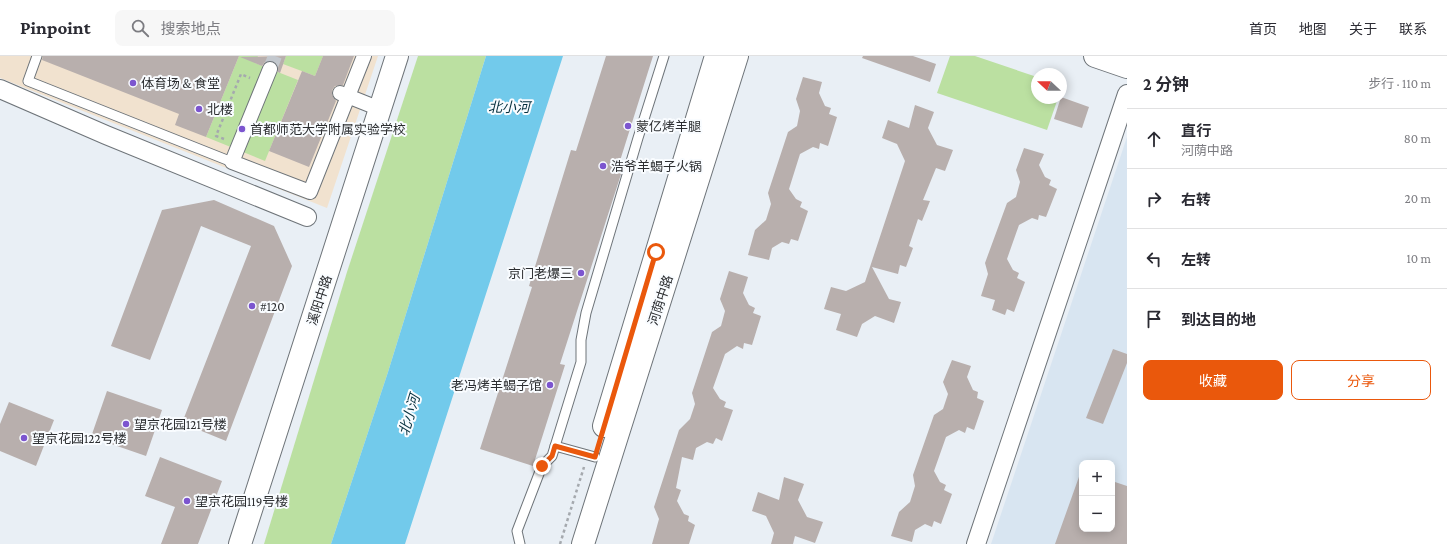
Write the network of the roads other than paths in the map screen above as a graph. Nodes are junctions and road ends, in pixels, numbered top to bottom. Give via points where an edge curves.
1 (37, 56) edge
2 (364, 56) edge
3 (397, 56) edge
4 (664, 56) edge
5 (716, 56) edge
6 (737, 56) edge
7 (1095, 56) edge
8 (1127, 67) edge
9 (270, 69) tunnel mouth
10 (0, 89) edge
11 (1127, 94) edge
12 (344, 95) junction
13 (380, 109) junction
14 (232, 162) junction
15 (307, 217) dead end
16 (555, 446) junction
17 (595, 457) junction
18 (240, 544) edge
19 (520, 544) edge
20 (568, 544) edge
21 (583, 544) edge
22 (976, 544) edge

1 - 14 lane via 28,80
2 - 12 street
3 - 13 street, 溪阳中路
4 - 16 lane via 586,313 581,340 581,362
5 - 17 street, 河荫中路
6 - 21 street, 河荫中路
7 - 8 street
9 - 14 street
10 - 15 street
11 - 22 street
12 - 13 street
12 - 14 street via 310,192
13 - 18 street, 溪阳中路
16 - 17 lane
16 - 19 lane via 552,456 542,466 517,531
17 - 20 street, 河荫中路

